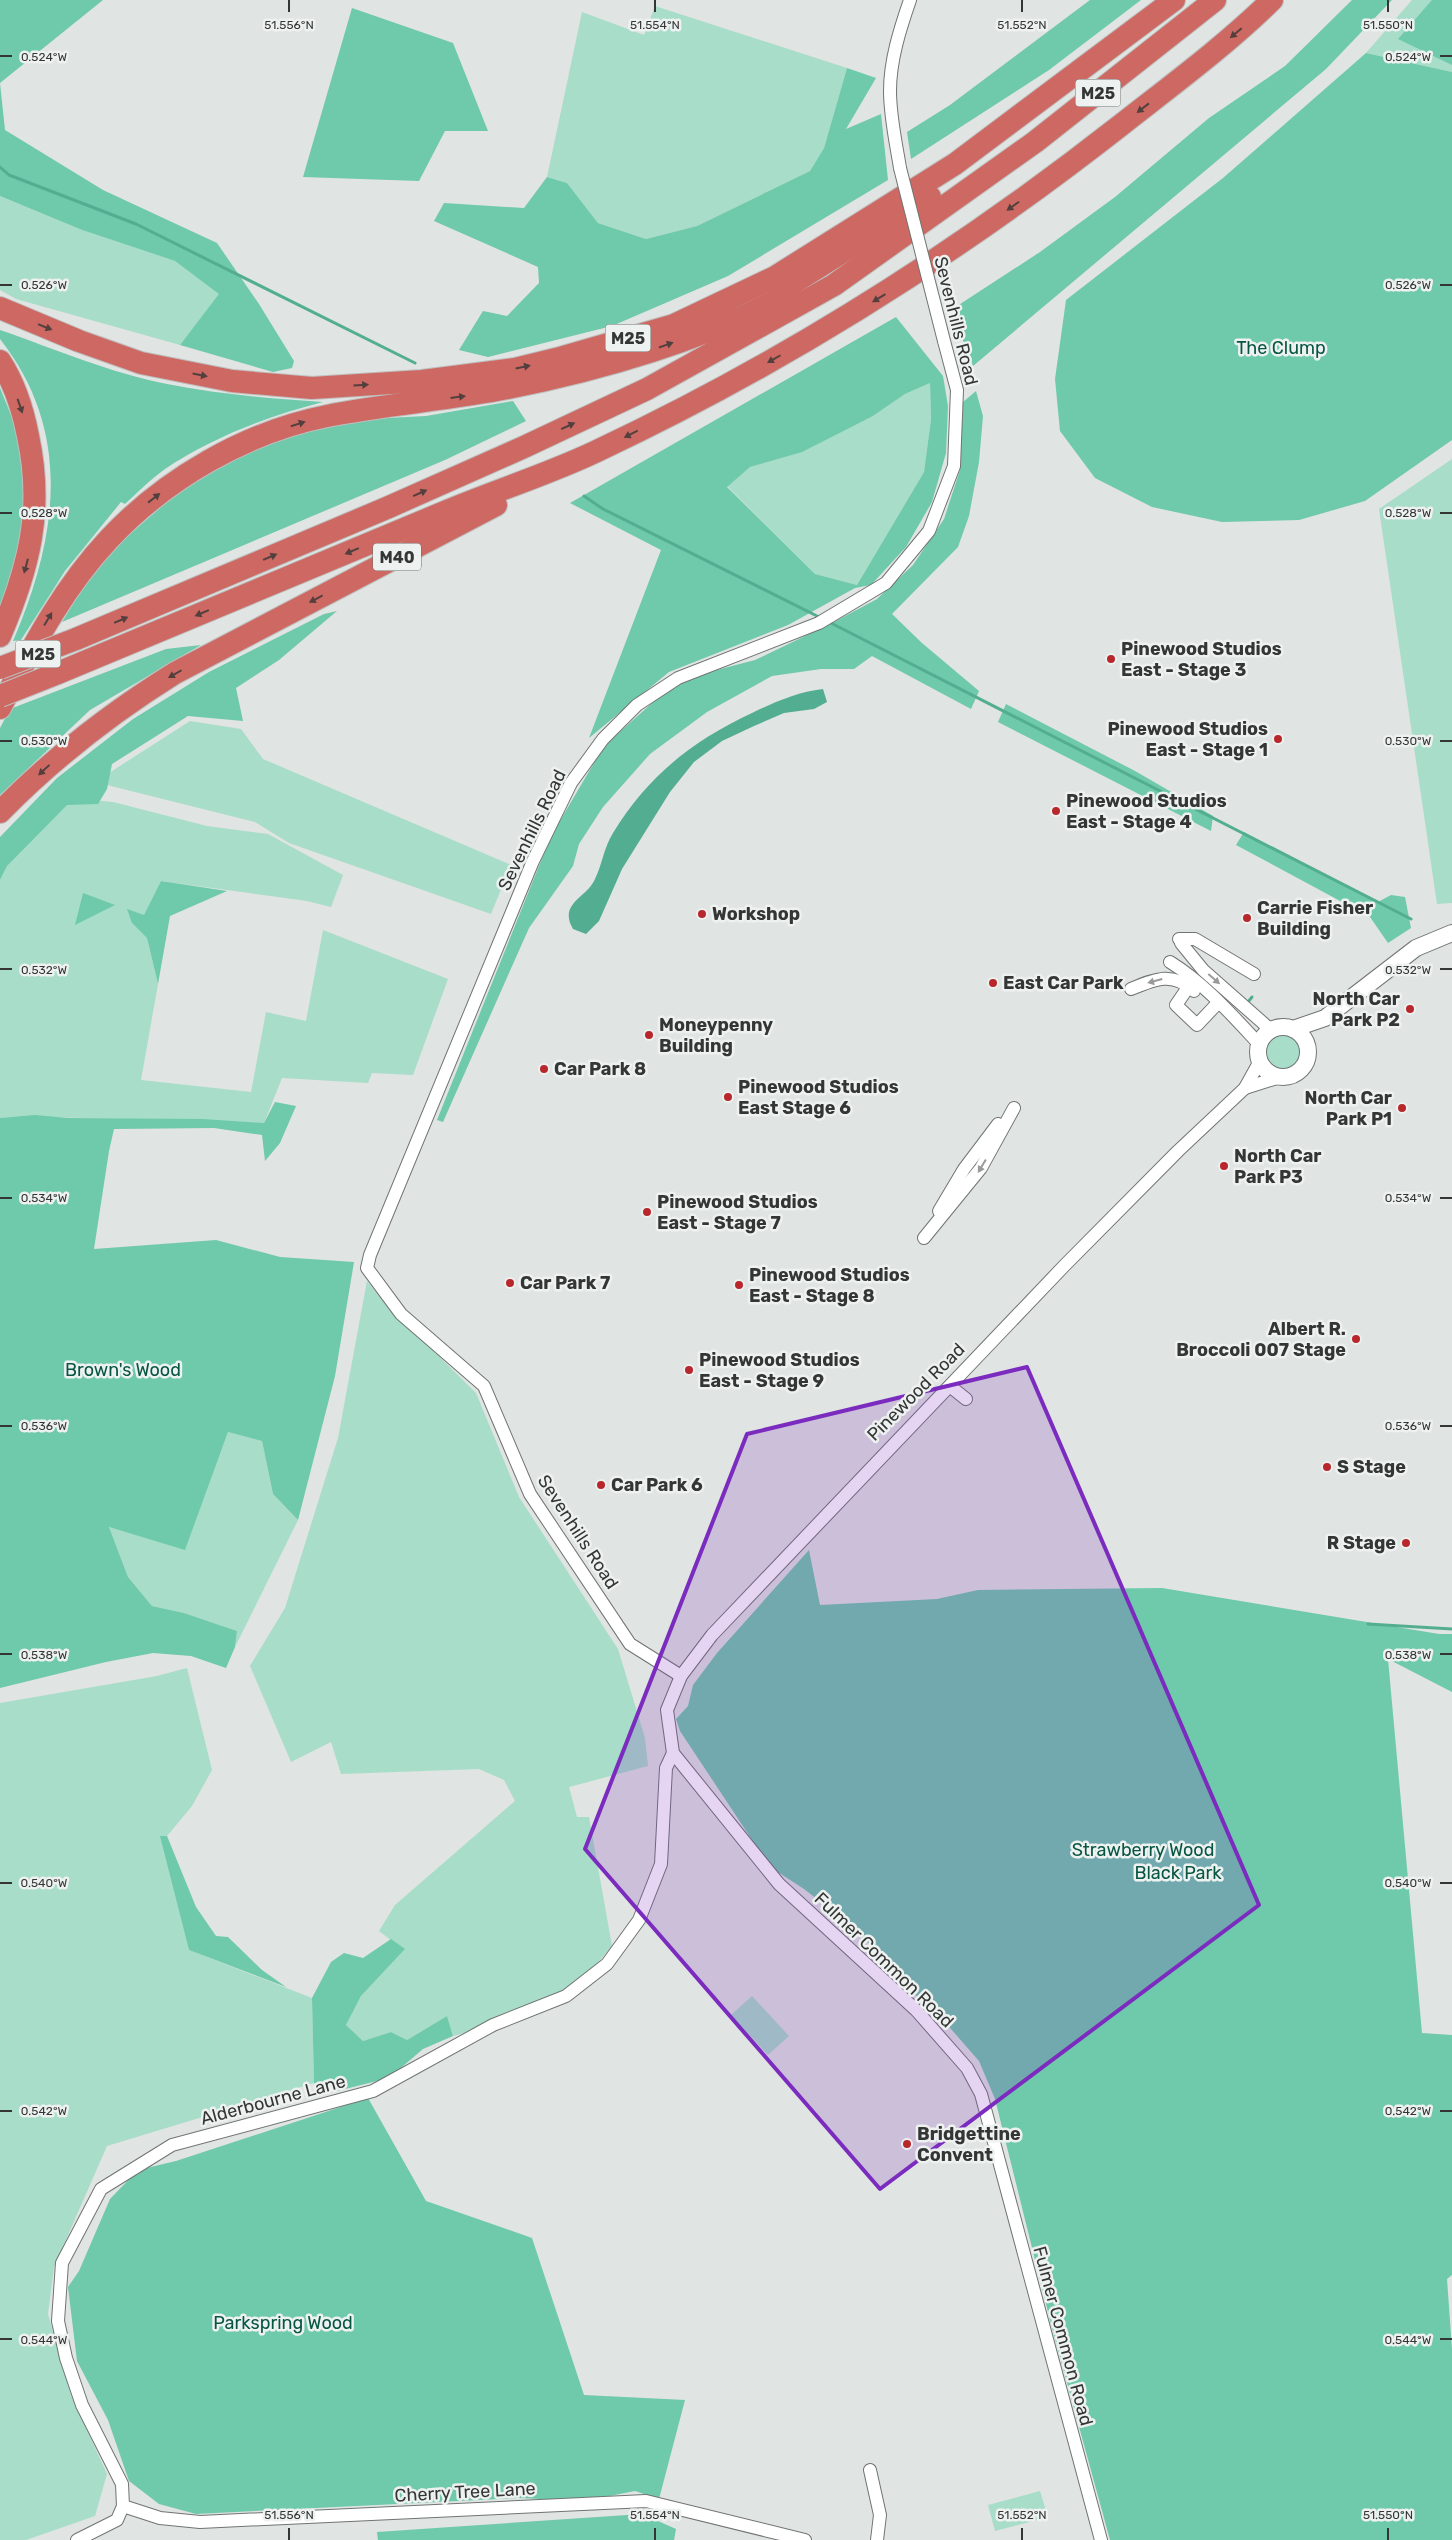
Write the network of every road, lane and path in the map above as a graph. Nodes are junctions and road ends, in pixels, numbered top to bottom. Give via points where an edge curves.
1 (910, 0) edge
2 (1174, 0) edge
3 (1193, 0) edge
4 (1215, 0) edge
5 (1272, 0) edge
6 (979, 182) junction
7 (0, 308) edge
8 (705, 330) junction
9 (0, 362) edge
10 (560, 468) junction
11 (0, 636) edge
12 (0, 668) edge
13 (0, 696) edge
14 (0, 708) edge
15 (0, 812) edge
16 (1452, 933) edge
17 (1170, 962) dead end
18 (1254, 974) dead end
19 (1189, 986) junction
20 (1131, 989) dead end
21 (1215, 1006) junction
22 (1228, 1011) junction
23 (1325, 1018) junction
24 (1293, 1029) junction
25 (1271, 1030) junction
26 (1259, 1044) junction
27 (1308, 1049) junction
28 (1260, 1061) junction
29 (1280, 1077) junction
30 (1245, 1088) junction
31 (1014, 1108) joint
32 (951, 1387) junction
33 (966, 1399) dead end
34 (682, 1676) junction
35 (672, 1753) junction
36 (870, 2470) dead end
37 (123, 2506) junction
38 (77, 2540) edge
39 (805, 2540) edge
40 (877, 2540) edge
41 (1101, 2540) edge

1 - 34 street, Sevenhills Road, bridge via 896,46 890,82 892,121 900,168 957,390 954,466 929,531 886,583 825,620 678,678 637,705 603,739 576,776 533,861 367,1268 401,1314 484,1386 530,1494 630,1644
7 -> 2 highway, M25 via 141,363 232,381 312,388 404,382 515,368 556,359 674,325 775,277 955,164
3 - 8 highway, M25 via 1128,55 977,167 798,281
4 - 6 highway, M25
5 -> 10 highway, M25 via 1181,78 1063,170 892,290 758,368
6 - 8 highway, M25 via 772,302
12 -> 6 highway, M25, bridge via 390,507 647,389 834,285
14 -> 8 highway, M25 via 46,622 96,552 142,507 217,457 314,419 466,396 553,378 603,365
9 -> 11 highway, M25 via 14,387 24,417 36,493 28,560
10 -> 13 highway, M25, bridge via 479,498
10 -> 15 highway, M40 via 512,497 175,673 128,702 68,748
16 - 23 street via 1409,952
17 - 22 street via 1186,972
18 -> 25 street via 1196,939 1180,941 1203,970
19 -> 20 street via 1183,981 1163,978
19 - 21 street via 1204,1001
19 - 21 street via 1176,1005 1197,1025
21 - 22 street
22 - 26 street
23 - 24 street
23 - 27 street
24 - 25 street
24 - 27 street via 1304,1037
25 - 26 street
26 - 28 street
27 - 29 street via 1302,1069 1291,1077
28 - 29 street via 1267,1072
28 - 30 street, Pinewood Road
29 - 30 street, Pinewood Road
30 - 32 street, Pinewood Road via 1064,1266
31 -> 31 street via 981,1168 924,1238 964,1169
32 - 33 street
32 - 34 street, Pinewood Road via 870,1467 712,1635
34 - 35 street, Pinewood Road via 667,1710
35 - 37 street, Alderbourne Lane via 666,1768 661,1864 639,1920 607,1964 566,1996 493,2025 373,2091 172,2145 101,2189 62,2263 58,2322 82,2405 122,2484
35 - 41 street, Fulmer Common Road via 779,1884 916,2010 969,2071 981,2094
36 - 40 street via 880,2515
37 - 38 street via 117,2520
37 - 39 street, Cherry Tree Lane via 160,2518 200,2522 646,2502

